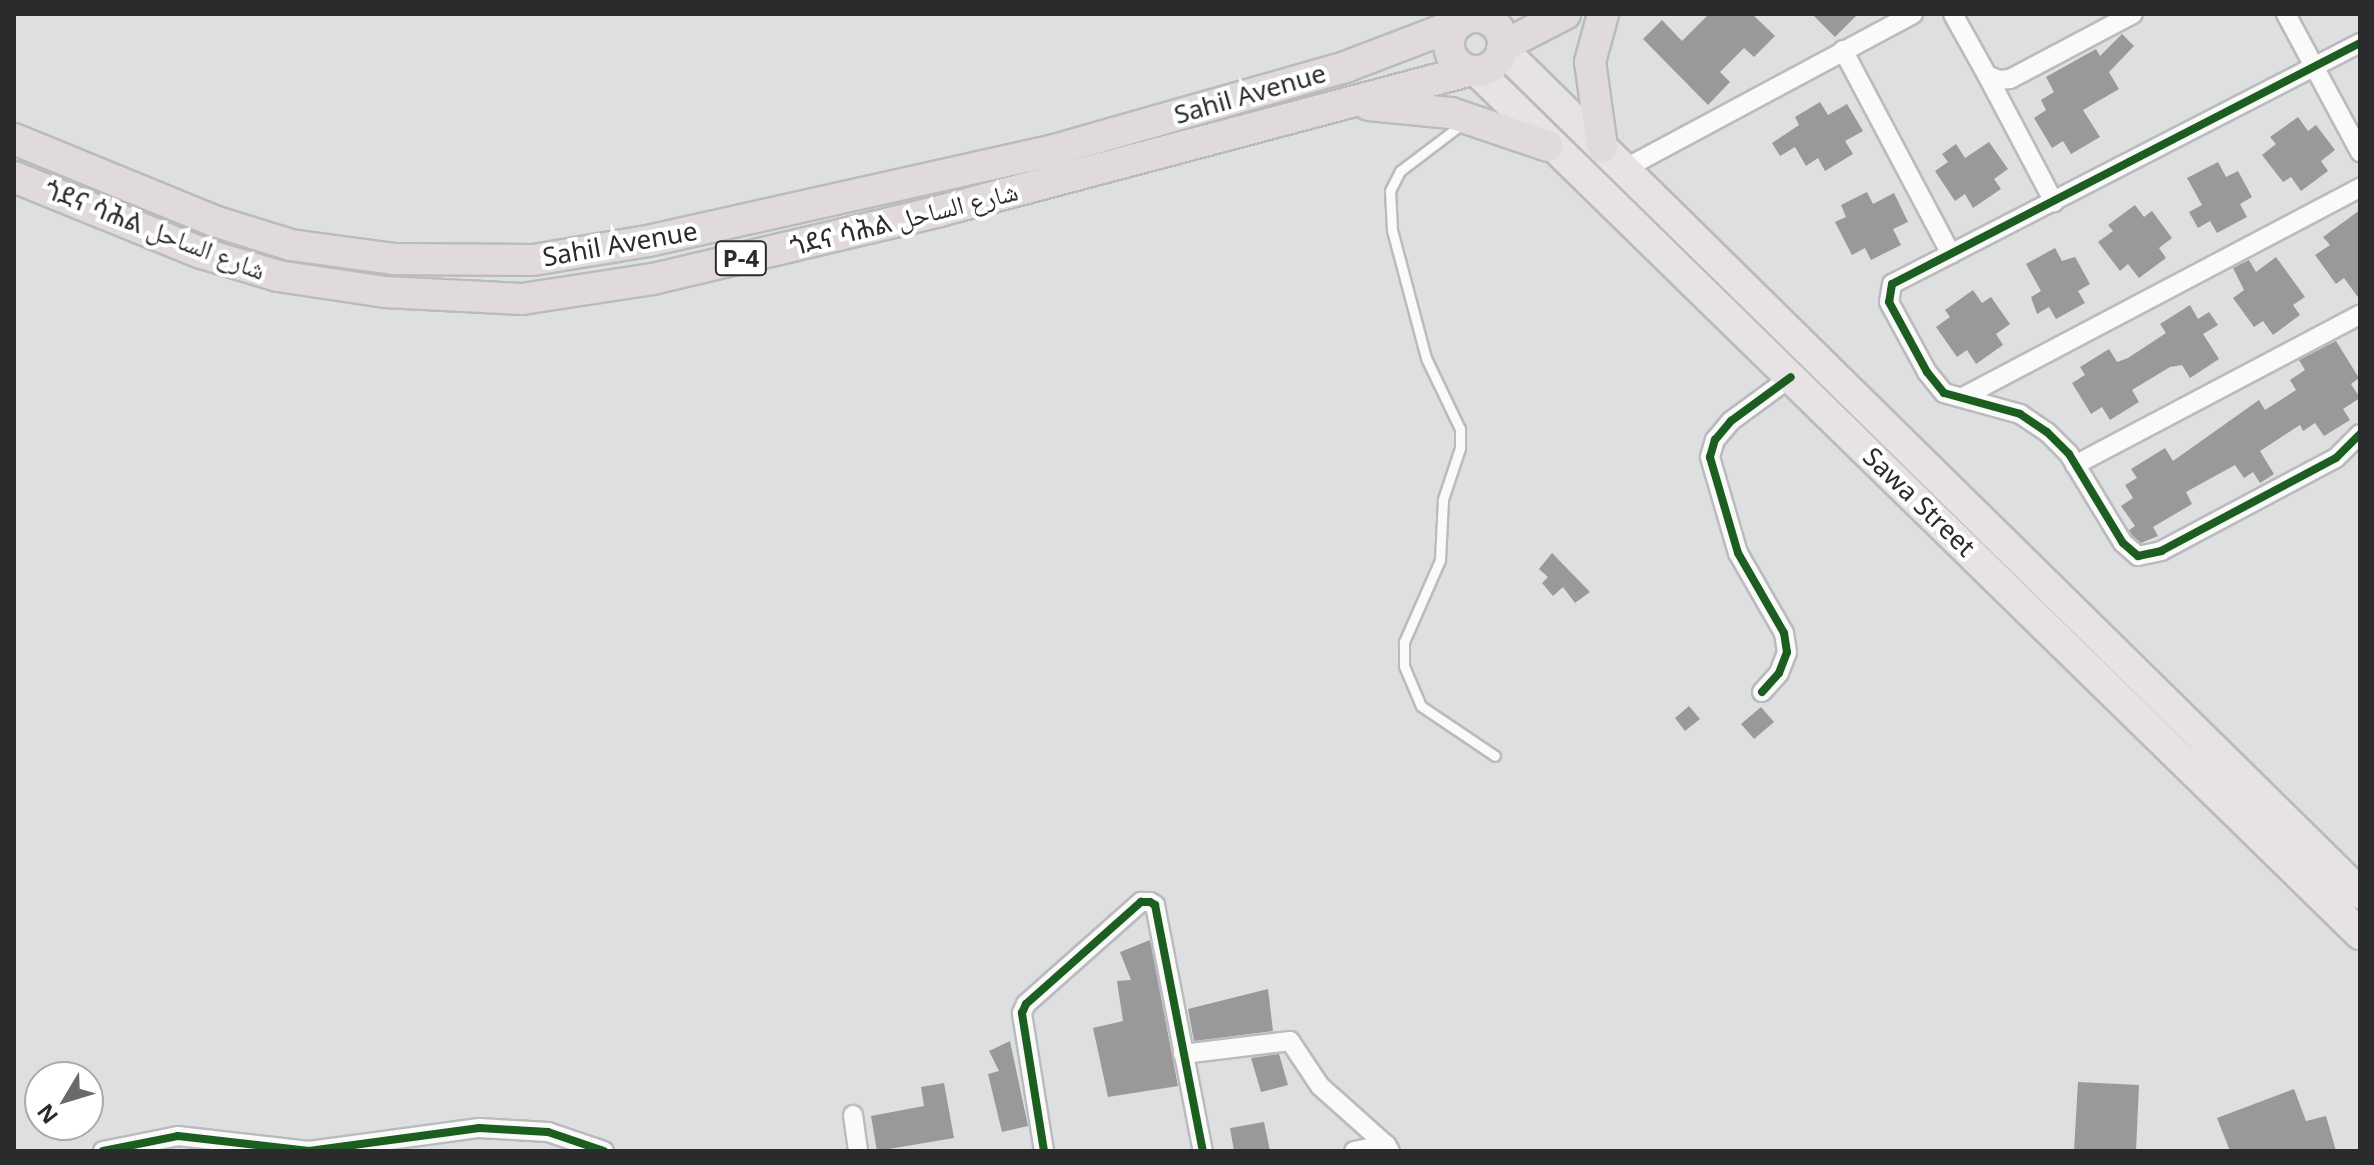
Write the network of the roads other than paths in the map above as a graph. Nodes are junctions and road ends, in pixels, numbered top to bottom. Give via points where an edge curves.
1 (1565, 14) edge
2 (1603, 14) edge
3 (1913, 14) edge
4 (1953, 14) edge
5 (2133, 14) edge
6 (2286, 14) edge
7 (1469, 18) edge
8 (2360, 43) edge
9 (1502, 47) junction
10 (1843, 50) junction
11 (2314, 68) junction
12 (1472, 71) junction
13 (1987, 75) junction
14 (1282, 85) junction
15 (1347, 103) junction
16 (1292, 118) junction
17 (1467, 119) junction
18 (14, 139) edge
19 (1548, 146) junction
20 (1602, 147) junction
21 (2360, 152) edge
22 (985, 166) junction
23 (1624, 169) junction
24 (14, 177) edge
25 (2360, 188) edge
26 (992, 198) junction
27 (2054, 202) junction
28 (1951, 254) junction
29 (2360, 315) edge
30 (1791, 377) junction
31 (1963, 397) junction
32 (2360, 434) edge
33 (2075, 465) junction
34 (1762, 692) dead end
35 (1495, 756) dead end
36 (2360, 893) edge
37 (2356, 924) edge
38 (1183, 1054) junction
39 (853, 1115) dead end
40 (224, 1147) edge
41 (380, 1147) edge
42 (1388, 1148) edge
43 (103, 1151) edge
44 (604, 1151) edge
45 (858, 1151) edge
46 (1044, 1151) edge
47 (1203, 1151) edge
48 (1354, 1151) edge

1 - 9 highway
2 - 20 highway via 1590,62
3 - 10 street
4 - 13 street
5 - 13 street via 2010,79
6 - 11 street
7 - 9 highway via 1494,24
7 - 12 highway via 1448,46 1454,61
7 - 14 highway, Sahil Avenue / P-4
8 - 11 street
9 - 12 highway via 1494,65
9 - 20 main road, Sawa Street
10 - 23 street
10 - 28 street
11 - 21 street
11 - 27 street
12 - 15 highway, ጎደና ሳሕል شارع الساحل / P-4
12 - 19 main road, Sawa Street
13 - 27 street
14 - 16 highway
14 - 22 highway, Sahil Avenue / P-4
15 - 16 highway, ጎደና ሳሕል شارع الساحل / P-4
15 - 17 highway
16 - 26 highway, ጎደና ሳሕል شارع الساحل / P-4
17 - 19 highway
17 - 35 lane via 1400,171 1390,191 1392,230 1426,358 1460,429 1460,448 1443,499 1440,560 1404,642 1404,666 1421,706
18 - 22 highway, Sahil Avenue / P-4 via 214,221 291,245 461,262 577,254
19 - 30 main road, Sawa Street
20 - 23 main road, Sawa Street
22 - 26 highway
23 - 36 main road, Sawa Street
24 - 26 highway, ጎደና ሳሕል شارع الساحل / P-4 via 201,253 278,276 385,292 522,299 653,279
25 - 31 street
27 - 28 street
28 - 31 street via 1892,284 1889,302 1927,372 1944,393
29 - 33 street
30 - 34 street via 1731,421 1715,440 1710,457 1738,553 1784,633 1787,652 1779,673
30 - 37 main road, Sawa Street
31 - 33 street via 2020,414 2047,432
32 - 33 street via 2336,458 2161,551 2138,556 2123,543
38 - 42 street via 1290,1041 1320,1086
38 - 46 street via 1155,905 1141,902 1022,1013
38 - 47 street
39 - 45 street
40 - 41 street
40 - 43 street via 178,1136
41 - 44 street via 479,1128 524,1129
42 - 48 street

